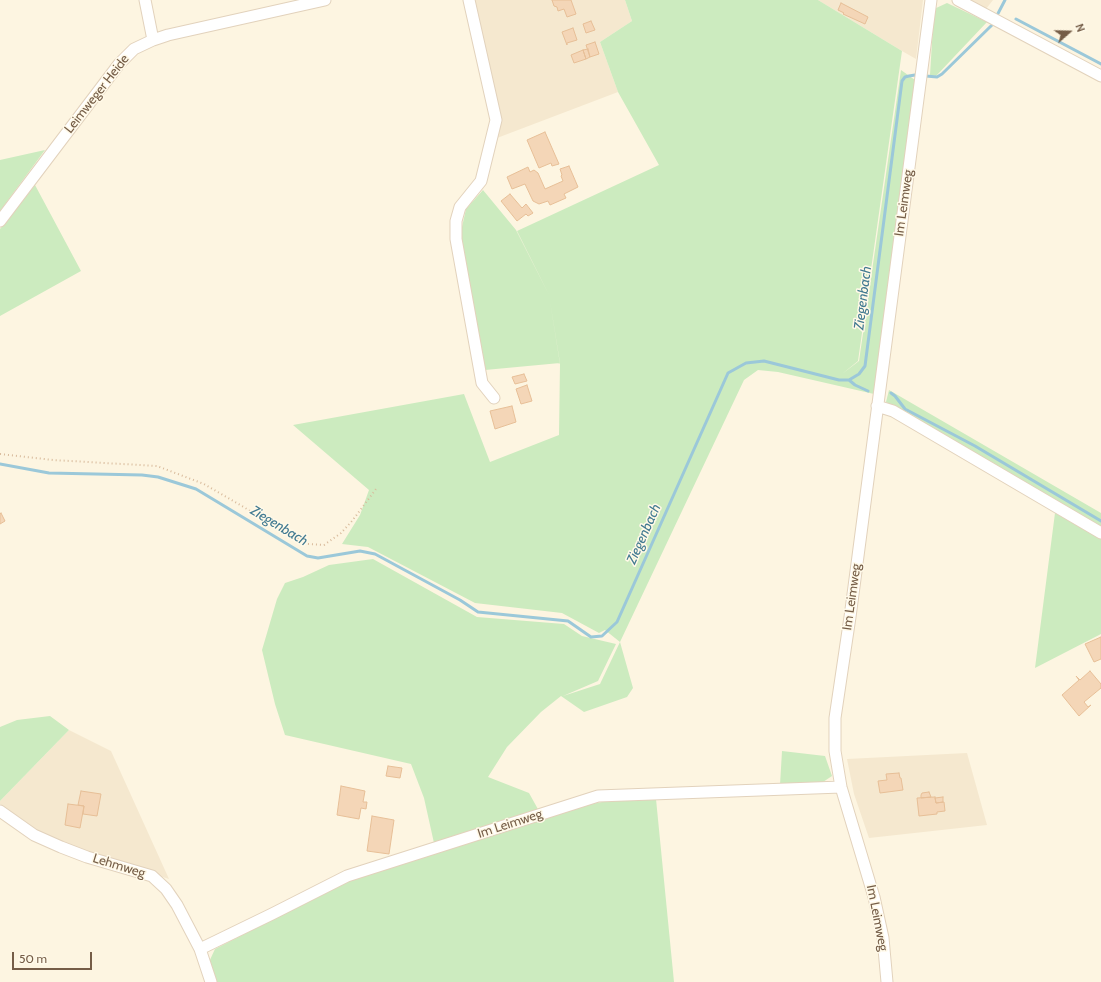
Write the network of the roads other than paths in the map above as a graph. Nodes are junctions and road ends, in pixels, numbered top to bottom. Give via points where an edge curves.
1 (145, 0) edge
2 (325, 0) edge
3 (468, 0) edge
4 (931, 0) edge
5 (958, 0) edge
6 (153, 40) junction
7 (1101, 76) edge
8 (0, 221) edge
9 (494, 398) dead end
10 (877, 406) junction
11 (1101, 533) edge
12 (841, 787) junction
13 (0, 811) edge
14 (200, 949) junction
15 (211, 982) edge
16 (887, 982) edge

1 - 6 street
2 - 6 street, Leimweger Heide
3 - 9 street via 496,120 481,181 460,207 456,221 456,240 482,383
4 - 10 street, Im Leimweg
5 - 7 street
6 - 8 street, Leimweger Heide via 134,49 119,64
10 - 11 street via 893,411
10 - 12 street, Im Leimweg via 835,718 835,750
12 - 14 street, Im Leimweg via 598,796 347,876
12 - 16 street, Im Leimweg via 874,897
13 - 14 street, Lehmweg via 34,835 62,847 152,876 166,889 177,905
14 - 15 street, Lehmweg

